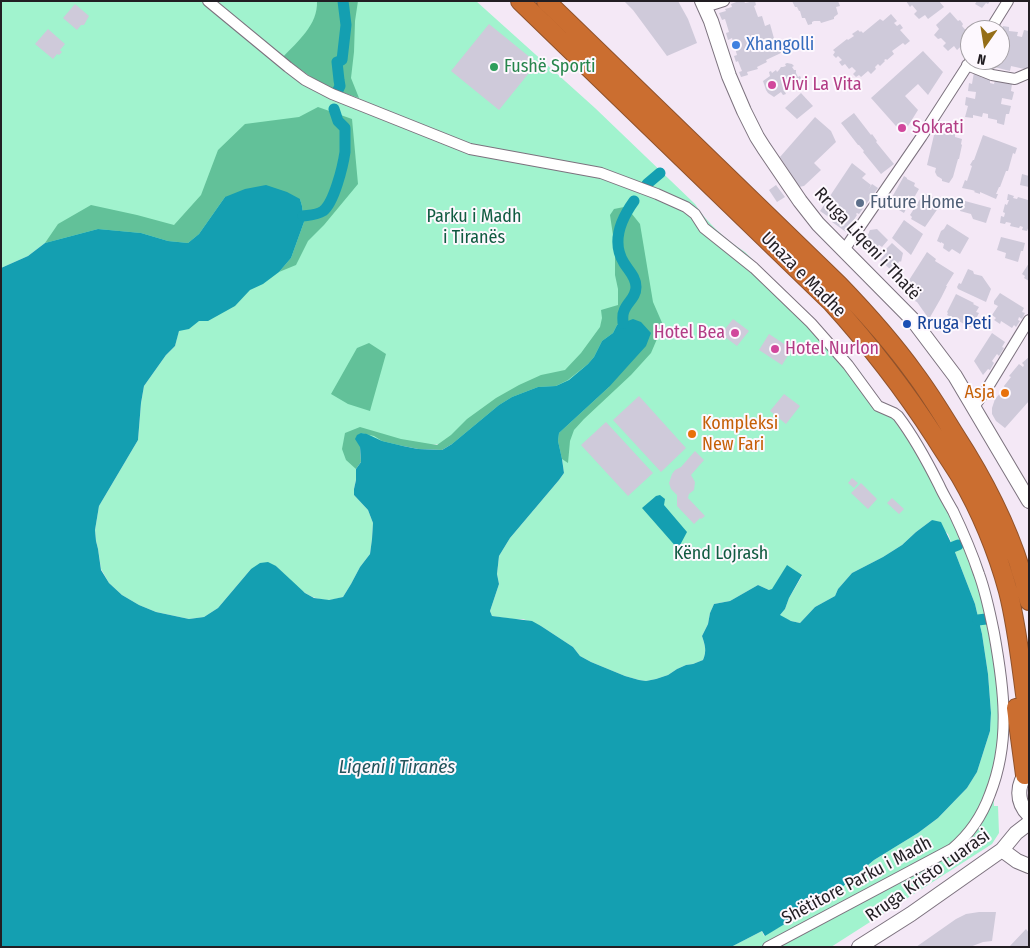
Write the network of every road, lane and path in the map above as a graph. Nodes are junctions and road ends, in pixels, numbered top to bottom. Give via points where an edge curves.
1 (208, 1) edge
2 (520, 1) edge
3 (546, 1) edge
4 (724, 1) edge
5 (1008, 1) edge
6 (704, 4) edge
7 (996, 20) edge
8 (964, 70) edge
9 (982, 70) edge
10 (1029, 73) edge
11 (844, 250) junction
12 (1029, 320) edge
13 (974, 408) junction
14 (935, 437) junction
15 (961, 443) junction
16 (1029, 500) edge
17 (1029, 558) edge
18 (1029, 601) edge
19 (1029, 722) edge
20 (1027, 772) edge
21 (1028, 816) edge
22 (1002, 850) junction
23 (1029, 866) edge
24 (768, 947) edge
25 (859, 947) edge

1 - 24 street, Shëtitore Parku i Madh via 305,80 332,94 470,148 601,173 686,207 704,228 758,271 811,322 878,406 898,416 931,468 964,535 987,602 1004,715 1003,742 995,782 971,831 960,842
2 - 14 highway, Unaza e Madhe via 831,302 882,360
3 - 15 highway, Unaza e Madhe via 864,312 915,374
4 - 6 street
5 - 7 street
6 - 11 street, Rruga Liqeni i Thatë via 729,76 757,137 800,201
8 - 11 street
9 - 10 street via 1015,79
11 - 13 street, Rruga Liqeni i Thatë via 912,319 955,376
12 - 13 street
13 - 16 street, Rruga Liqeni i Thatë
14 - 19 highway, Unaza e Madhe via 974,502 1003,574 1019,643
14 - 20 highway via 938,456 970,516 1002,611
15 - 17 highway via 982,460 1015,523
15 - 18 highway, Unaza e Madhe via 1004,525
20 - 21 street via 1019,791 1020,802
21 - 22 street, Rruga Kristo Luarasi
22 - 23 street
22 - 25 street, Rruga Kristo Luarasi

